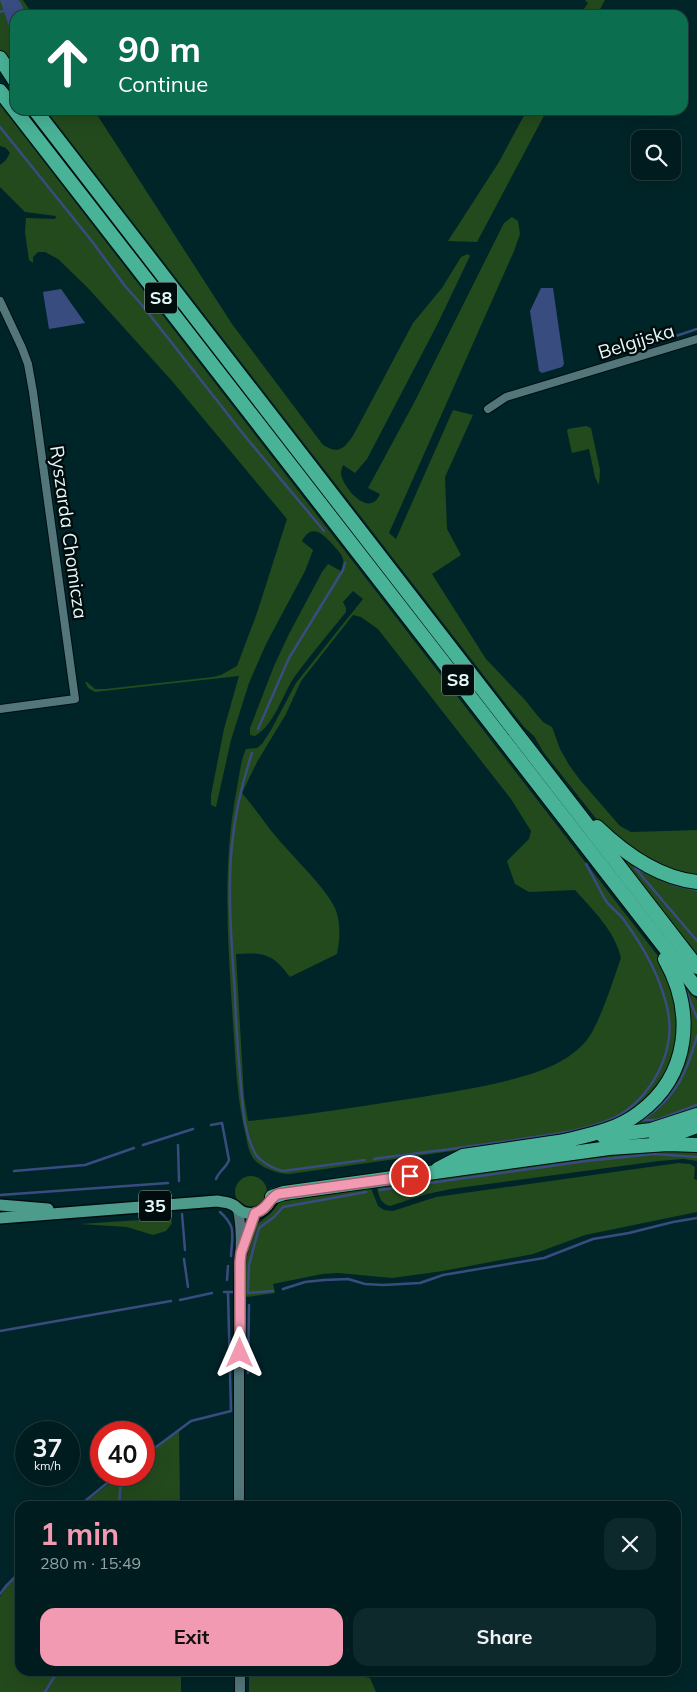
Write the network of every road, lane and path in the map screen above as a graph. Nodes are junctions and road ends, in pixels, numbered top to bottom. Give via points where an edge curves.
1 (0, 58) edge
2 (0, 65) edge
3 (10, 75) edge
4 (10, 77) edge
5 (2, 94) edge
6 (10, 104) edge
7 (18, 115) edge
8 (38, 115) edge
9 (0, 301) edge
10 (697, 339) edge
11 (488, 409) dead end
12 (0, 709) edge
13 (569, 801) junction
14 (599, 864) junction
15 (697, 882) edge
16 (697, 967) edge
17 (697, 989) edge
18 (697, 1115) edge
19 (697, 1126) edge
20 (564, 1141) junction
21 (697, 1145) edge
22 (609, 1148) junction
23 (428, 1173) junction
24 (272, 1197) joint
25 (0, 1205) edge
26 (238, 1210) junction
27 (77, 1212) junction
28 (255, 1213) junction
29 (0, 1218) edge
30 (241, 1253) junction
31 (239, 1501) edge
32 (240, 1676) edge
33 (240, 1692) edge

1 - 3 highway
2 - 4 highway
5 - 6 highway, S8
7 - 14 highway, S8
8 - 13 highway, S8
9 - 12 street, Ryszarda Chomicza via 22,348 32,383 75,699
10 - 11 street, Belgijska via 506,397
13 - 15 highway via 636,858 665,873
13 - 16 highway, S8
14 - 17 highway, S8
14 - 20 highway via 612,888 670,967 683,1003 683,1041 668,1082 638,1114 608,1130
18 - 20 highway via 650,1130
19 - 22 highway
20 - 23 highway via 463,1156
21 - 22 highway
22 - 23 highway
23 - 24 highway
24 - 28 main road via 266,1208
25 - 27 main road, 35
26 - 27 main road, 35 via 233,1204 217,1201
26 - 28 main road, 35
26 - 30 street
27 - 29 main road, 35
28 - 30 street
30 - 31 street
32 - 33 street

